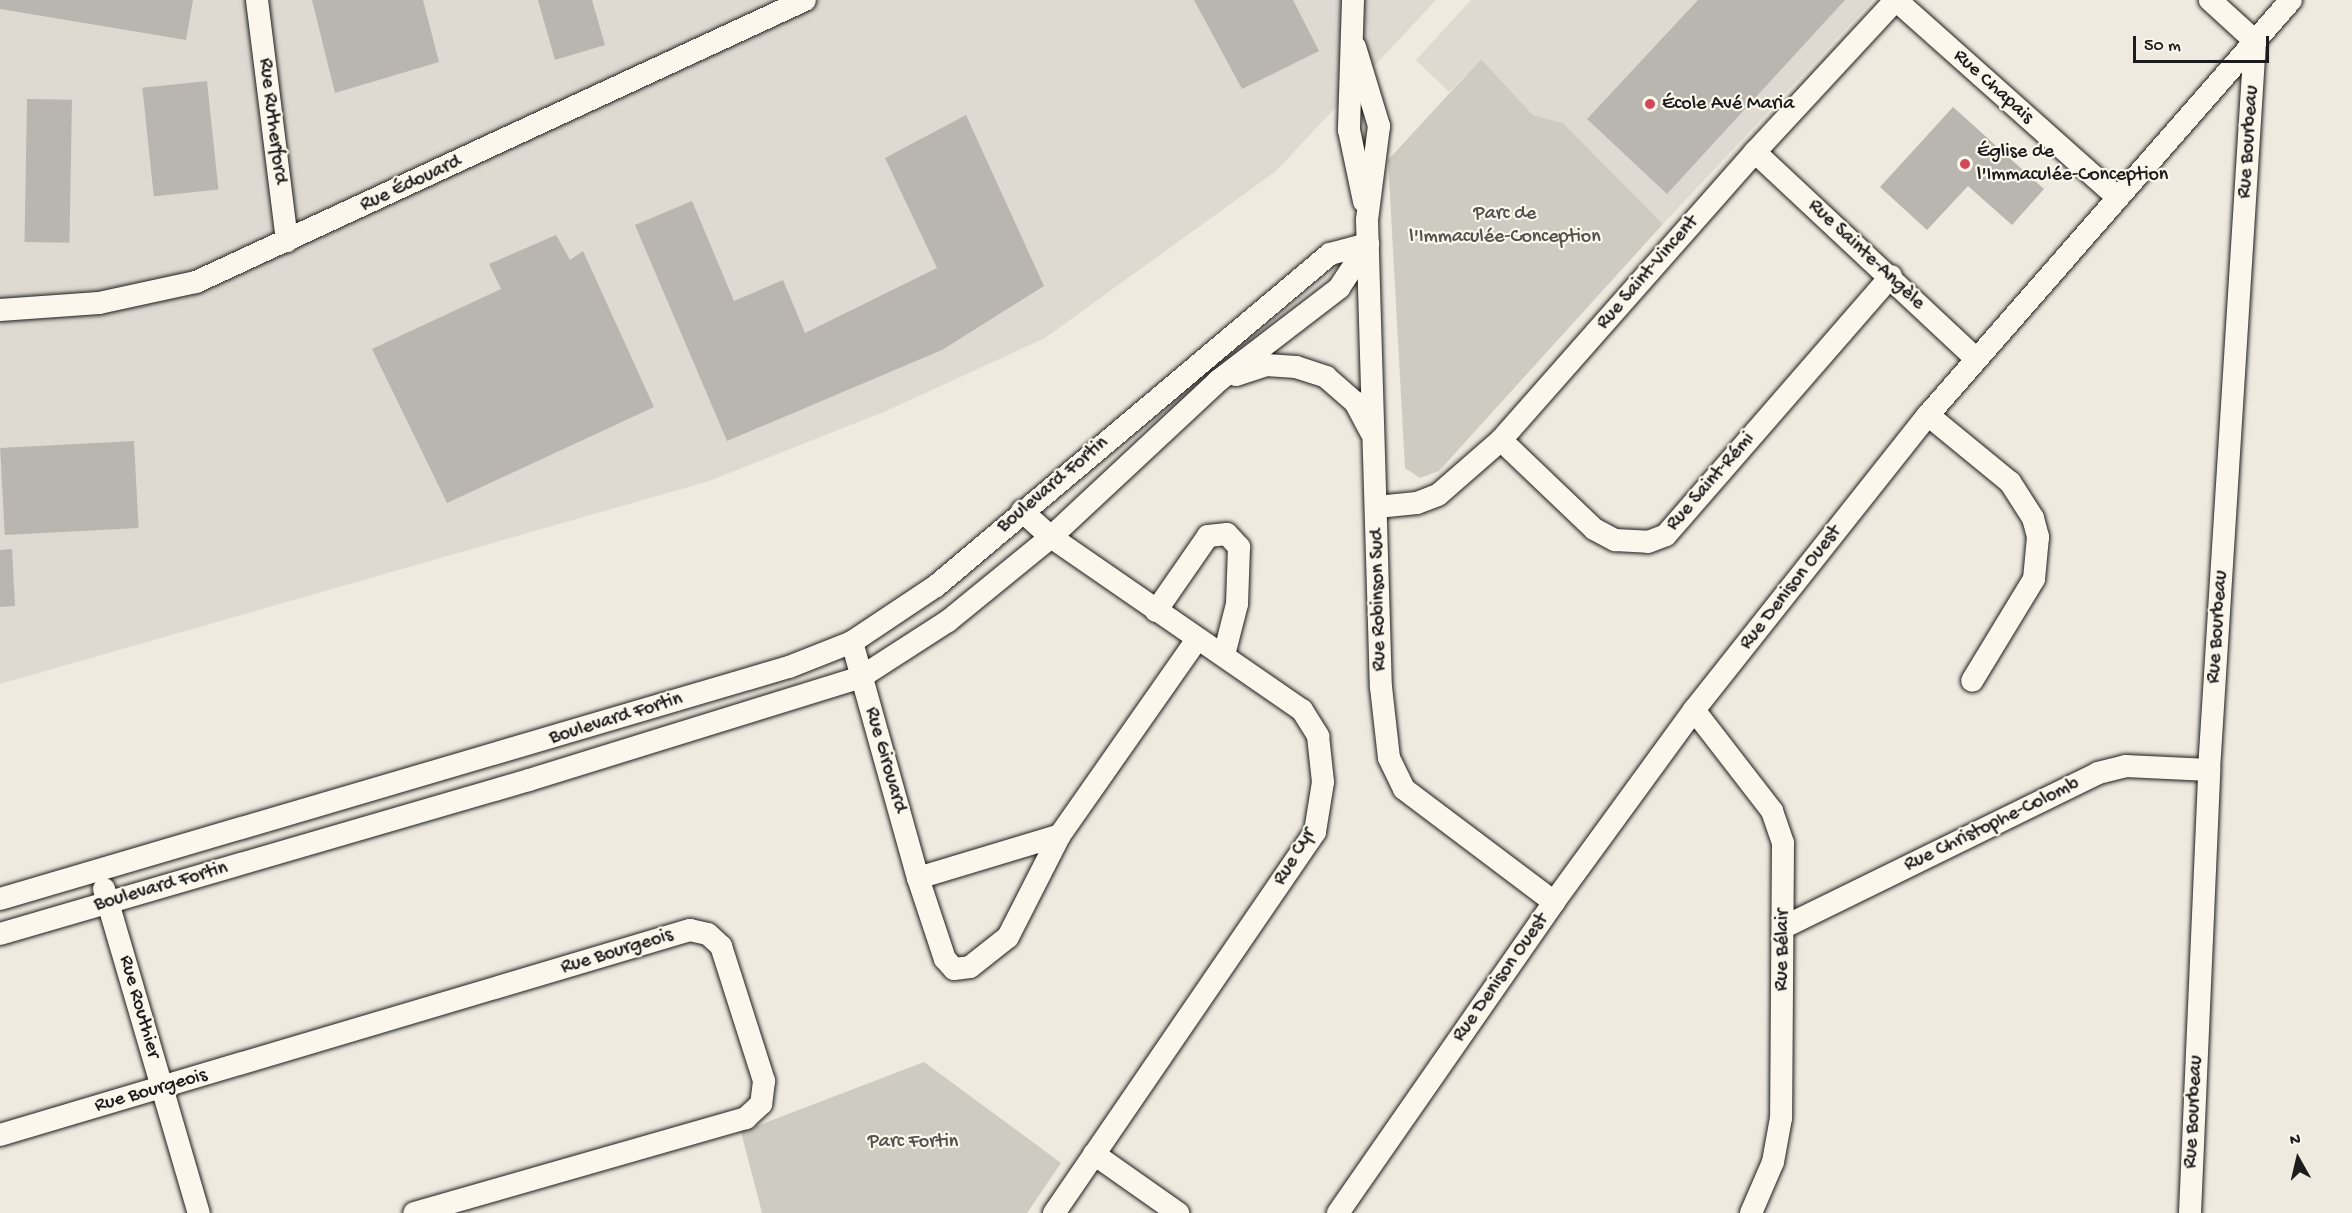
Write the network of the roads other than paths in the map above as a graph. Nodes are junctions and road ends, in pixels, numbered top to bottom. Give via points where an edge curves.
1 (257, 0) edge
2 (805, 0) edge
3 (1353, 0) edge
4 (1896, 0) edge
5 (2210, 0) edge
6 (2291, 0) edge
7 (2255, 41) junction
8 (1755, 152) junction
9 (2118, 198) junction
10 (287, 241) junction
11 (1368, 244) junction
12 (1891, 276) junction
13 (0, 310) edge
14 (1976, 359) junction
15 (1218, 381) junction
16 (1928, 415) junction
17 (1374, 438) junction
18 (1501, 440) junction
19 (1377, 507) junction
20 (1022, 511) junction
21 (1051, 537) junction
22 (1156, 611) junction
23 (1197, 639) junction
24 (852, 642) junction
25 (1224, 655) junction
26 (861, 677) junction
27 (1972, 681) dead end
28 (1694, 710) junction
29 (520, 748) junction
30 (2209, 770) junction
31 (529, 780) junction
32 (1060, 835) junction
33 (99, 870) junction
34 (918, 878) junction
35 (0, 899) edge
36 (1554, 902) junction
37 (108, 903) junction
38 (1784, 927) junction
39 (0, 934) edge
40 (162, 1088) junction
41 (0, 1135) edge
42 (1094, 1154) junction
43 (199, 1213) edge
44 (414, 1213) edge
45 (1054, 1213) edge
46 (1178, 1213) edge
47 (1338, 1213) edge
48 (1751, 1213) edge
49 (2190, 1213) edge

1 - 10 street, Rue Rutherford
2 - 10 street, Rue Édouard
3 - 11 street, Rue Robinson Sud via 1355,47 1349,130
4 - 8 street, Rue Saint-Vincent
4 - 9 street, Rue Chapais
5 - 7 street
6 - 7 street, Rue Denison Ouest
7 - 9 street, Rue Denison Ouest
7 - 30 street, Rue Bourbeau
8 - 12 street, Rue Sainte-Angèle
8 - 18 street, Rue Saint-Vincent
9 - 14 street, Rue Denison Ouest
10 - 13 street, Rue Édouard via 196,282 99,303
11 - 15 street, Boulevard Fortin via 1339,288
11 - 17 street, Rue Robinson Sud
11 - 20 street, Boulevard Fortin via 1330,254
12 - 14 street, Rue Sainte-Angèle
12 - 18 street, Rue Saint-Rémi via 1666,535 1648,542 1615,540 1594,529
14 - 16 street, Rue Denison Ouest
15 - 17 street, Boulevard Fortin via 1266,365 1296,367 1326,377 1355,402
15 - 21 street, Boulevard Fortin
16 - 27 street via 2010,482 2033,518 2038,537 2034,579
16 - 28 street, Rue Denison Ouest
17 - 19 street, Rue Robinson Sud
18 - 19 street, Rue Saint-Vincent via 1438,495 1417,503
19 - 36 street, Rue Robinson Sud via 1381,687 1389,758 1404,789
20 - 21 street, Rue Cyr
20 - 24 street, Boulevard Fortin via 936,586
21 - 22 street, Rue Cyr
21 - 26 street, Boulevard Fortin via 948,621
22 - 23 street, Rue Cyr
22 - 25 street via 1208,536 1227,534 1239,547 1238,604
23 - 25 street, Rue Cyr
23 - 32 street, Rue Girouard
24 - 26 street, Rue Girouard
24 - 29 street, Boulevard Fortin via 789,667
25 - 42 street, Rue Cyr via 1302,710 1318,736 1323,782 1315,832
26 - 31 street, Boulevard Fortin
26 - 34 street, Rue Girouard
28 - 36 street, Rue Denison Ouest
28 - 38 street, Rue Bélair via 1772,811 1783,843
29 - 31 street
29 - 33 street, Boulevard Fortin
30 - 38 street, Rue Christophe-Colomb via 2126,766 2098,773
30 - 49 street, Rue Bourbeau
31 - 37 street, Boulevard Fortin
32 - 34 street
32 - 34 street, Rue Girouard via 1008,937 970,967 954,969 945,959
33 - 35 street, Boulevard Fortin
33 - 37 street, Rue Routhier
36 - 47 street, Rue Denison Ouest
37 - 39 street, Boulevard Fortin
37 - 40 street, Rue Routhier
38 - 48 street, Rue Bélair via 1781,1118 1773,1162
40 - 41 street, Rue Bourgeois
40 - 43 street, Rue Routhier
40 - 44 street, Rue Bourgeois via 690,930 708,933 721,946 764,1081 760,1104 746,1119
42 - 45 street, Rue Cyr
42 - 46 street

